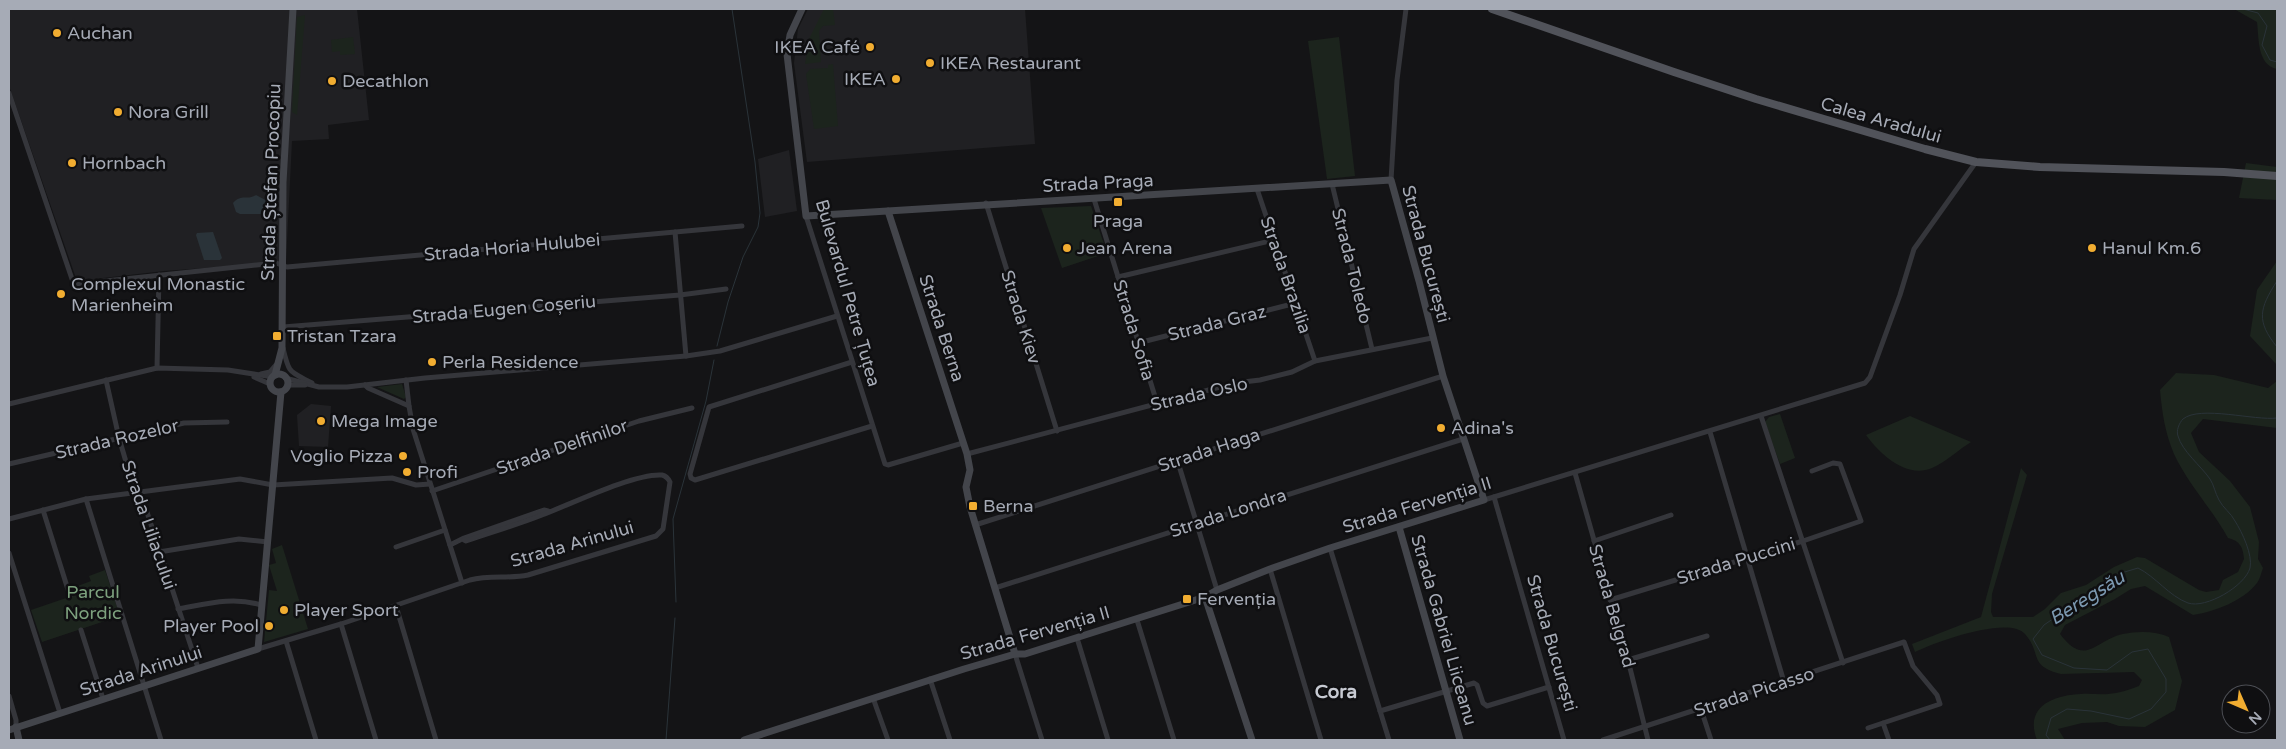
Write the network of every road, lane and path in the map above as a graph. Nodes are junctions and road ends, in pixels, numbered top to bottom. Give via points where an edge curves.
1 (293, 9) edge
2 (802, 9) edge
3 (1406, 9) edge
4 (1492, 9) edge
5 (9, 94) edge
6 (1976, 162) junction
7 (2277, 176) edge
8 (1390, 180) junction
9 (1332, 184) junction
10 (1257, 190) junction
11 (1094, 199) junction
12 (986, 204) junction
13 (888, 211) junction
14 (806, 216) junction
15 (742, 226) dead end
16 (675, 232) junction
17 (1274, 240) junction
18 (282, 265) junction
19 (159, 275) junction
20 (1118, 277) junction
21 (726, 289) dead end
22 (680, 295) junction
23 (1296, 303) junction
24 (837, 316) junction
25 (283, 327) junction
26 (1432, 338) junction
27 (1138, 343) junction
28 (282, 348) junction
29 (1372, 349) junction
30 (281, 356) junction
31 (686, 356) junction
32 (1315, 361) junction
33 (852, 362) junction
34 (157, 368) junction
35 (252, 375) junction
36 (1443, 376) junction
37 (106, 380) junction
38 (285, 380) junction
39 (406, 380) junction
40 (275, 384) junction
41 (365, 385) junction
42 (319, 387) junction
43 (1158, 403) junction
44 (9, 404) edge
45 (409, 406) junction
46 (692, 408) dead end
47 (1761, 416) junction
48 (227, 422) dead end
49 (872, 426) junction
50 (1057, 431) junction
51 (1710, 432) junction
52 (119, 438) junction
53 (1463, 439) junction
54 (963, 443) junction
55 (967, 454) junction
56 (1177, 459) junction
57 (9, 464) edge
58 (1812, 471) dead end
59 (1575, 473) junction
60 (430, 484) junction
61 (273, 485) junction
62 (432, 491) junction
63 (140, 494) junction
64 (1494, 497) junction
65 (86, 500) junction
66 (1484, 500) junction
67 (43, 510) junction
68 (1671, 516) dead end
69 (9, 519) edge
70 (1196, 524) junction
71 (976, 525) junction
72 (1399, 527) junction
73 (445, 530) junction
74 (1803, 540) junction
75 (1594, 541) junction
76 (268, 542) junction
77 (450, 545) junction
78 (396, 547) dead end
79 (1330, 548) junction
80 (159, 552) junction
81 (9, 553) edge
82 (1747, 557) junction
83 (1270, 568) junction
84 (462, 583) junction
85 (995, 588) junction
86 (1217, 590) junction
87 (70, 596) dead end
88 (1205, 597) junction
89 (1610, 600) junction
90 (261, 605) junction
91 (396, 606) junction
92 (178, 609) junction
93 (1137, 620) junction
94 (341, 624) junction
95 (81, 630) dead end
96 (1707, 636) dead end
97 (1077, 638) junction
98 (286, 641) junction
99 (258, 649) junction
100 (1015, 654) junction
101 (1628, 660) junction
102 (1843, 663) junction
103 (198, 668) junction
104 (930, 679) junction
105 (1784, 682) junction
106 (145, 686) junction
107 (1548, 687) junction
108 (1444, 692) junction
109 (9, 696) edge
110 (873, 698) junction
111 (104, 699) junction
112 (1701, 709) junction
113 (1380, 711) junction
114 (60, 713) junction
115 (1883, 723) junction
116 (12, 728) edge
117 (1644, 728) junction
118 (1868, 728) dead end
119 (19, 740) edge
120 (161, 740) edge
121 (316, 740) edge
122 (376, 740) edge
123 (436, 740) edge
124 (744, 740) edge
125 (888, 740) edge
126 (950, 740) edge
127 (1042, 740) edge
128 (1108, 740) edge
129 (1174, 740) edge
130 (1252, 740) edge
131 (1321, 740) edge
132 (1388, 740) edge
133 (1460, 740) edge
134 (1564, 740) edge
135 (1603, 740) edge
136 (1648, 740) edge
137 (1711, 740) edge
138 (1889, 740) edge

1 - 18 street, Strada Ștefan Procopiu via 283,182
2 - 14 street, Bulevardul Petre Țuțea via 790,35 787,54
3 - 8 street, Strada București
4 - 6 main road, Calea Aradului via 1756,99
5 - 19 street, Strada Horia Hulubei via 74,282 81,284
6 - 7 main road, Calea Aradului
6 - 47 street, Strada Fervenția II via 1914,249 1870,377 1857,387
8 - 9 street, Strada Praga
8 - 26 street, Strada București
9 - 10 street, Strada Praga
9 - 29 street, Strada Toledo
10 - 11 street, Strada Praga
10 - 17 street, Strada Brazilia
11 - 12 street, Strada Praga
11 - 20 street, Strada Sofia
12 - 13 street, Strada Praga
12 - 50 street, Strada Kiev
13 - 14 street, Strada Praga
13 - 54 street, Strada Berna
14 - 24 street, Bulevardul Petre Țuțea
15 - 16 street, Strada Horia Hulubei
16 - 18 street, Strada Horia Hulubei
16 - 22 street
17 - 20 street
17 - 23 street, Strada Brazilia
18 - 19 street, Strada Horia Hulubei
18 - 25 street, Strada Ștefan Procopiu
19 - 34 street
20 - 27 street, Strada Sofia
21 - 22 street, Strada Eugen Coșeriu
22 - 25 street, Strada Eugen Coșeriu
22 - 31 street
23 - 27 street, Strada Graz
23 - 32 street, Strada Brazilia
24 - 31 street via 720,351
24 - 33 street, Bulevardul Petre Țuțea
25 - 28 street, Strada Ștefan Procopiu
26 - 29 street, Strada Oslo
26 - 36 street, Strada București
27 - 43 street, Strada Sofia
28 - 30 street, Strada Ștefan Procopiu
28 - 35 street via 274,369
28 - 42 street via 292,372
29 - 32 street, Strada Oslo
30 - 38 street, Strada Ștefan Procopiu
30 - 40 street, Strada Ștefan Procopiu
31 - 39 street
32 - 43 street, Strada Oslo via 1292,372 1235,382
33 - 49 street, Bulevardul Petre Țuțea
33 - 49 street via 707,410 691,478 695,480
34 - 35 street via 228,370
34 - 37 street
35 - 40 street
36 - 53 street, Strada București
36 - 56 street, Strada Haga
37 - 44 street
37 - 52 street, Strada Liliacului
38 - 40 street
38 - 40 street
38 - 42 street
39 - 41 street
39 - 45 street
40 - 61 street via 279,402
41 - 42 street
41 - 45 street
43 - 50 street, Strada Oslo
45 - 60 street
46 - 62 street, Strada Delfinilor via 639,421
47 - 51 street, Strada Fervenția II
47 - 74 street
48 - 52 street, Strada Rozelor via 184,423
49 - 54 street, Bulevardul Petre Țuțea via 886,465
50 - 55 street, Strada Oslo
51 - 59 street, Strada Fervenția II
51 - 82 street
52 - 57 street, Strada Rozelor
52 - 63 street, Strada Liliacului via 129,472
53 - 66 street, Strada București
53 - 70 street, Strada Londra
54 - 55 street, Strada Berna
55 - 71 street, Strada Berna via 970,470 966,487
56 - 70 street
56 - 71 street, Strada Haga
58 - 74 street, Strada Puccini via 1833,462 1840,464 1860,520
59 - 64 street, Strada Fervenția II
59 - 75 street, Strada Belgrad
60 - 61 street via 416,485 392,478
60 - 62 street
61 - 63 street via 240,479
61 - 76 street
62 - 73 street
63 - 65 street
63 - 80 street, Strada Liliacului
64 - 66 street, Strada Fervenția II
64 - 107 street, Strada București
65 - 67 street
65 - 106 street
66 - 72 street, Strada Fervenția II
67 - 69 street
67 - 87 street
68 - 75 street
70 - 85 street, Strada Londra
70 - 86 street
71 - 85 street, Strada Berna
72 - 79 street, Strada Fervenția II
72 - 108 street, Strada Gabriel Liiceanu
73 - 77 street
73 - 78 street
74 - 82 street, Strada Puccini
74 - 102 street
75 - 89 street, Strada Belgrad
76 - 80 street via 239,539
76 - 90 street
77 - 84 street
77 - 84 street, Strada Arinului via 647,478 661,475 669,480 663,529 659,534 528,575 484,577
79 - 83 street, Strada Fervenția II
79 - 113 street
80 - 92 street, Strada Liliacului
81 - 114 street
82 - 89 street, Strada Puccini
82 - 105 street
83 - 86 street, Strada Fervenția II
83 - 131 street
84 - 91 street, Strada Arinului
85 - 100 street, Strada Berna
86 - 88 street, Strada Fervenția II
88 - 93 street, Strada Fervenția II
88 - 130 street
89 - 101 street, Strada Belgrad
90 - 92 street via 231,600
90 - 99 street
91 - 94 street, Strada Arinului
91 - 123 street
92 - 103 street, Strada Liliacului
93 - 97 street, Strada Fervenția II
93 - 129 street
94 - 98 street, Strada Arinului
94 - 122 street
95 - 111 street
96 - 101 street
97 - 100 street, Strada Fervenția II
97 - 128 street
98 - 99 street, Strada Arinului
98 - 121 street
99 - 103 street, Strada Arinului
100 - 104 street, Strada Fervenția II
100 - 127 street
101 - 117 street, Strada Belgrad
102 - 105 street, Strada Picasso
102 - 115 street, Strada Picasso via 1904,642 1913,666 1937,695 1940,704
103 - 106 street, Strada Arinului
104 - 110 street, Strada Fervenția II
104 - 126 street
105 - 112 street, Strada Picasso
106 - 111 street, Strada Arinului
106 - 120 street
107 - 108 street via 1487,706 1476,683
107 - 134 street, Strada București
108 - 113 street
108 - 133 street, Strada Gabriel Liiceanu
109 - 116 street via 16,720
110 - 124 street, Strada Fervenția II
110 - 125 street
111 - 114 street, Strada Arinului
112 - 117 street, Strada Picasso
112 - 137 street
113 - 132 street
114 - 116 street, Strada Arinului
115 - 118 street
115 - 138 street
116 - 119 street
117 - 135 street, Strada Picasso
117 - 136 street, Strada Belgrad

